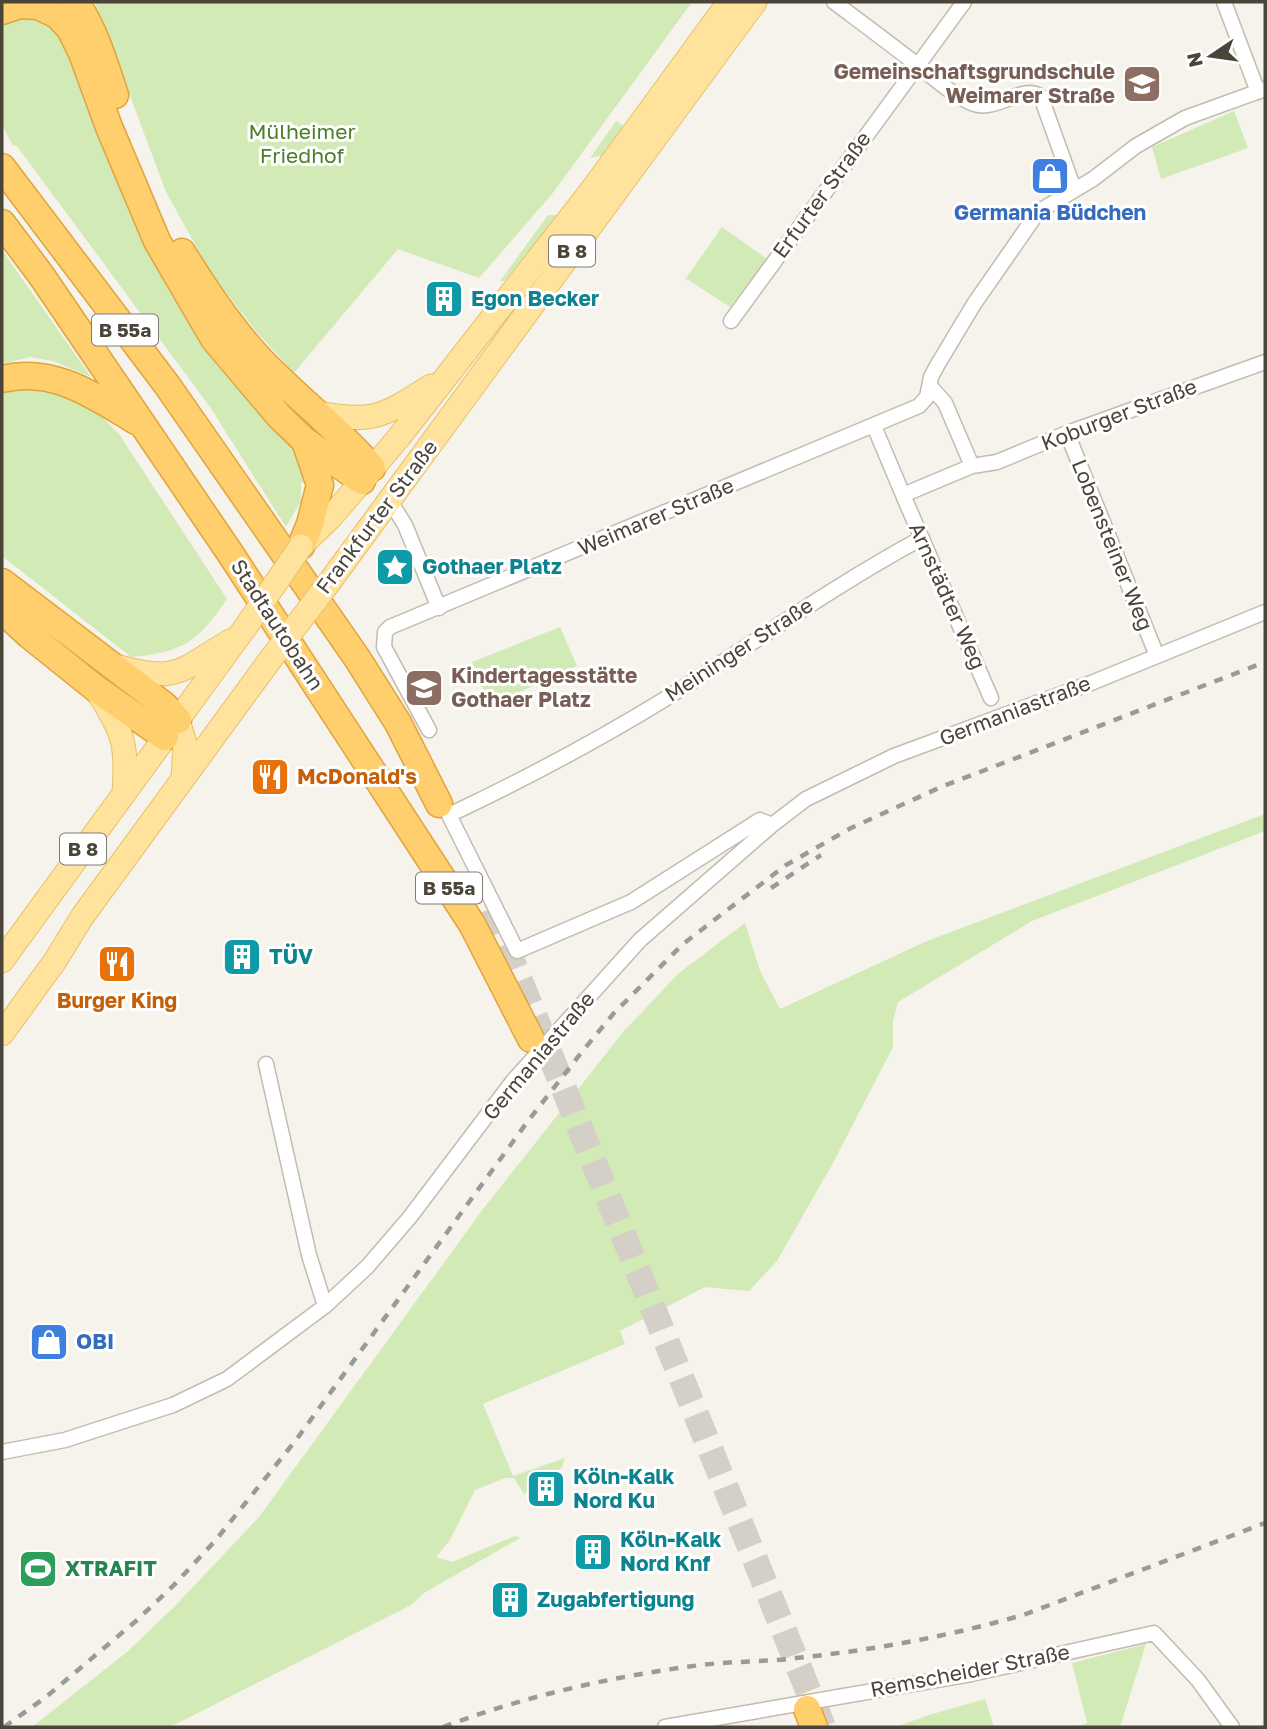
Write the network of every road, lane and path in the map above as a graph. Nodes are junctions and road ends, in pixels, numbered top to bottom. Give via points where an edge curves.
1 (76, 2) edge
2 (729, 2) edge
3 (755, 2) edge
4 (834, 2) edge
5 (964, 2) edge
6 (1224, 2) edge
7 (2, 11) edge
8 (917, 64) junction
9 (1262, 90) edge
10 (2, 167) edge
11 (1074, 189) junction
12 (2, 223) edge
13 (731, 321) dead end
14 (1265, 362) edge
15 (2, 379) edge
16 (442, 379) junction
17 (930, 386) junction
18 (318, 413) junction
19 (144, 425) junction
20 (874, 426) junction
21 (1067, 433) junction
22 (305, 440) junction
23 (972, 466) junction
24 (367, 475) junction
25 (902, 495) junction
26 (390, 501) junction
27 (922, 537) junction
28 (301, 547) junction
29 (2, 582) edge
30 (439, 608) junction
31 (2, 610) edge
32 (1265, 612) edge
33 (244, 630) junction
34 (1157, 656) junction
35 (111, 665) junction
36 (208, 679) junction
37 (95, 688) junction
38 (991, 698) dead end
39 (238, 704) junction
40 (429, 730) dead end
41 (218, 731) junction
42 (176, 733) junction
43 (183, 778) junction
44 (124, 794) junction
45 (439, 804) dead end
46 (772, 825) junction
47 (538, 942) joint
48 (2, 961) edge
49 (2, 1034) edge
50 (531, 1039) dead end
51 (266, 1064) dead end
52 (325, 1306) junction
53 (2, 1452) edge
54 (665, 1727) edge
55 (1231, 1727) edge

1 - 18 highway via 100,46 165,223 198,278 257,356
2 - 16 main road, Frankfurter Straße / B 8 via 591,191
3 - 26 main road, Frankfurter Straße / B 8
4 - 8 street
5 - 8 street, Erfurter Straße
6 - 9 street
7 - 22 highway via 38,6 57,15 70,29 156,241 214,339
8 - 11 street via 977,105 996,104 1028,92 1041,97
8 - 13 street, Erfurter Straße
9 - 11 street via 1185,118
10 - 45 highway, B 55a via 167,385 358,658
11 - 17 street via 1038,212 974,304
12 - 19 highway, Stadtautobahn / B 55a
14 - 21 street, Koburger Straße
15 - 19 highway via 28,374 56,379
16 - 18 main road via 376,417
16 - 24 main road, Frankfurter Straße / B 8
17 - 20 street, Weimarer Straße via 919,407
17 - 23 street via 944,403
18 - 24 highway via 355,449
19 - 50 highway, Stadtautobahn / B 55a via 472,924
20 - 25 street, Arnstädter Weg
20 - 30 street, Weimarer Straße
21 - 23 street, Koburger Straße via 997,462
21 - 34 street, Lobensteiner Weg
22 - 24 highway
22 - 28 highway via 320,485
23 - 25 street, Koburger Straße
24 - 26 main road via 382,483
24 - 28 main road, Frankfurter Straße / B 8
25 - 27 street, Arnstädter Weg
26 - 30 street via 405,525
26 - 39 main road, Frankfurter Straße / B 8, bridge
27 - 38 street, Arnstädter Weg
27 - 47 street, Meininger Straße via 864,569 664,699 543,770 449,815 517,951
28 - 33 main road, Frankfurter Straße / B 8, bridge
29 - 35 highway
30 - 40 street via 385,632 384,647
31 - 37 highway
32 - 34 street, Germaniastraße
33 - 35 main road via 178,672 146,675
33 - 36 main road, Frankfurter Straße / B 8
34 - 46 street, Germaniastraße via 894,757 806,799
35 - 42 highway via 164,705
36 - 39 main road via 213,704
36 - 42 main road, Frankfurter Straße / B 8
37 - 42 highway
37 - 44 main road via 124,741
39 - 41 main road, Frankfurter Straße / B 8
41 - 42 main road
41 - 43 main road, Frankfurter Straße / B 8
42 - 43 main road
42 - 44 main road, Frankfurter Straße / B 8
43 - 49 main road, Frankfurter Straße / B 8
44 - 48 main road, Frankfurter Straße / B 8
46 - 47 street, Germaniastraße via 760,820 631,902
46 - 52 street, Germaniastraße via 640,940 513,1081 367,1267
51 - 52 street
52 - 53 street, Germaniastraße via 227,1379 173,1405 65,1440
54 - 55 street, Remscheider Straße via 971,1674 1154,1633 1198,1680

